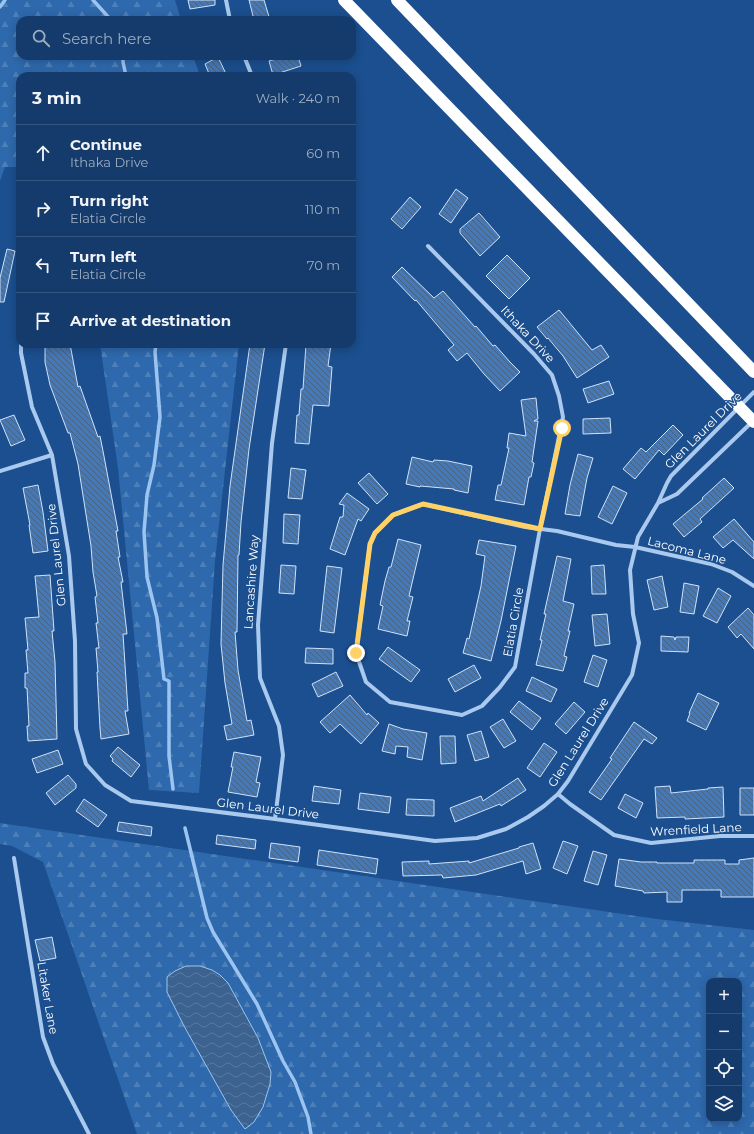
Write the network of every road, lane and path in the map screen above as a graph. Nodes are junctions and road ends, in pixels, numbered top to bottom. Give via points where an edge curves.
1 (226, 0) edge
2 (344, 0) edge
3 (397, 0) edge
4 (229, 16) edge
5 (246, 60) edge
6 (250, 72) edge
7 (428, 246) dead end
8 (21, 348) edge
9 (285, 348) edge
10 (754, 372) edge
11 (754, 392) edge
12 (740, 408) junction
13 (754, 421) edge
14 (52, 455) junction
15 (0, 471) edge
16 (658, 503) junction
17 (540, 529) junction
18 (635, 547) junction
19 (754, 586) edge
20 (558, 794) junction
21 (275, 818) junction
22 (754, 836) edge
23 (14, 858) dead end
24 (89, 1134) edge

1 - 4 street
2 - 12 highway
3 - 10 highway
5 - 6 street
7 - 17 street, Ithaka Drive via 552,375 563,417
8 - 14 street, Glen Laurel Drive via 32,407
9 - 21 street, Lancashire Way via 272,443 258,626 260,678 279,726 282,755
11 - 12 street, Glen Laurel Drive
12 - 13 highway
12 - 16 street, Glen Laurel Drive via 672,476 666,483
13 - 16 street via 677,494
14 - 15 street
14 - 21 street, Glen Laurel Drive via 69,556 75,641 76,729 86,764 105,786 131,801
16 - 18 street, Glen Laurel Drive
17 - 17 street, Elatia Circle via 423,504 393,515 375,533 370,544 356,653 366,682 390,702 462,715 482,706 515,667
17 - 18 street, Elatia Circle
18 - 19 street, Lacoma Lane via 711,564 732,572
18 - 20 street, Glen Laurel Drive via 630,570 639,643 632,675 568,782
20 - 21 street, Glen Laurel Drive via 528,817 506,829 477,838 435,841
20 - 22 street, Wrenfield Lane via 614,835 651,843 720,836
23 - 24 street, Litaker Lane via 43,1037 53,1064

